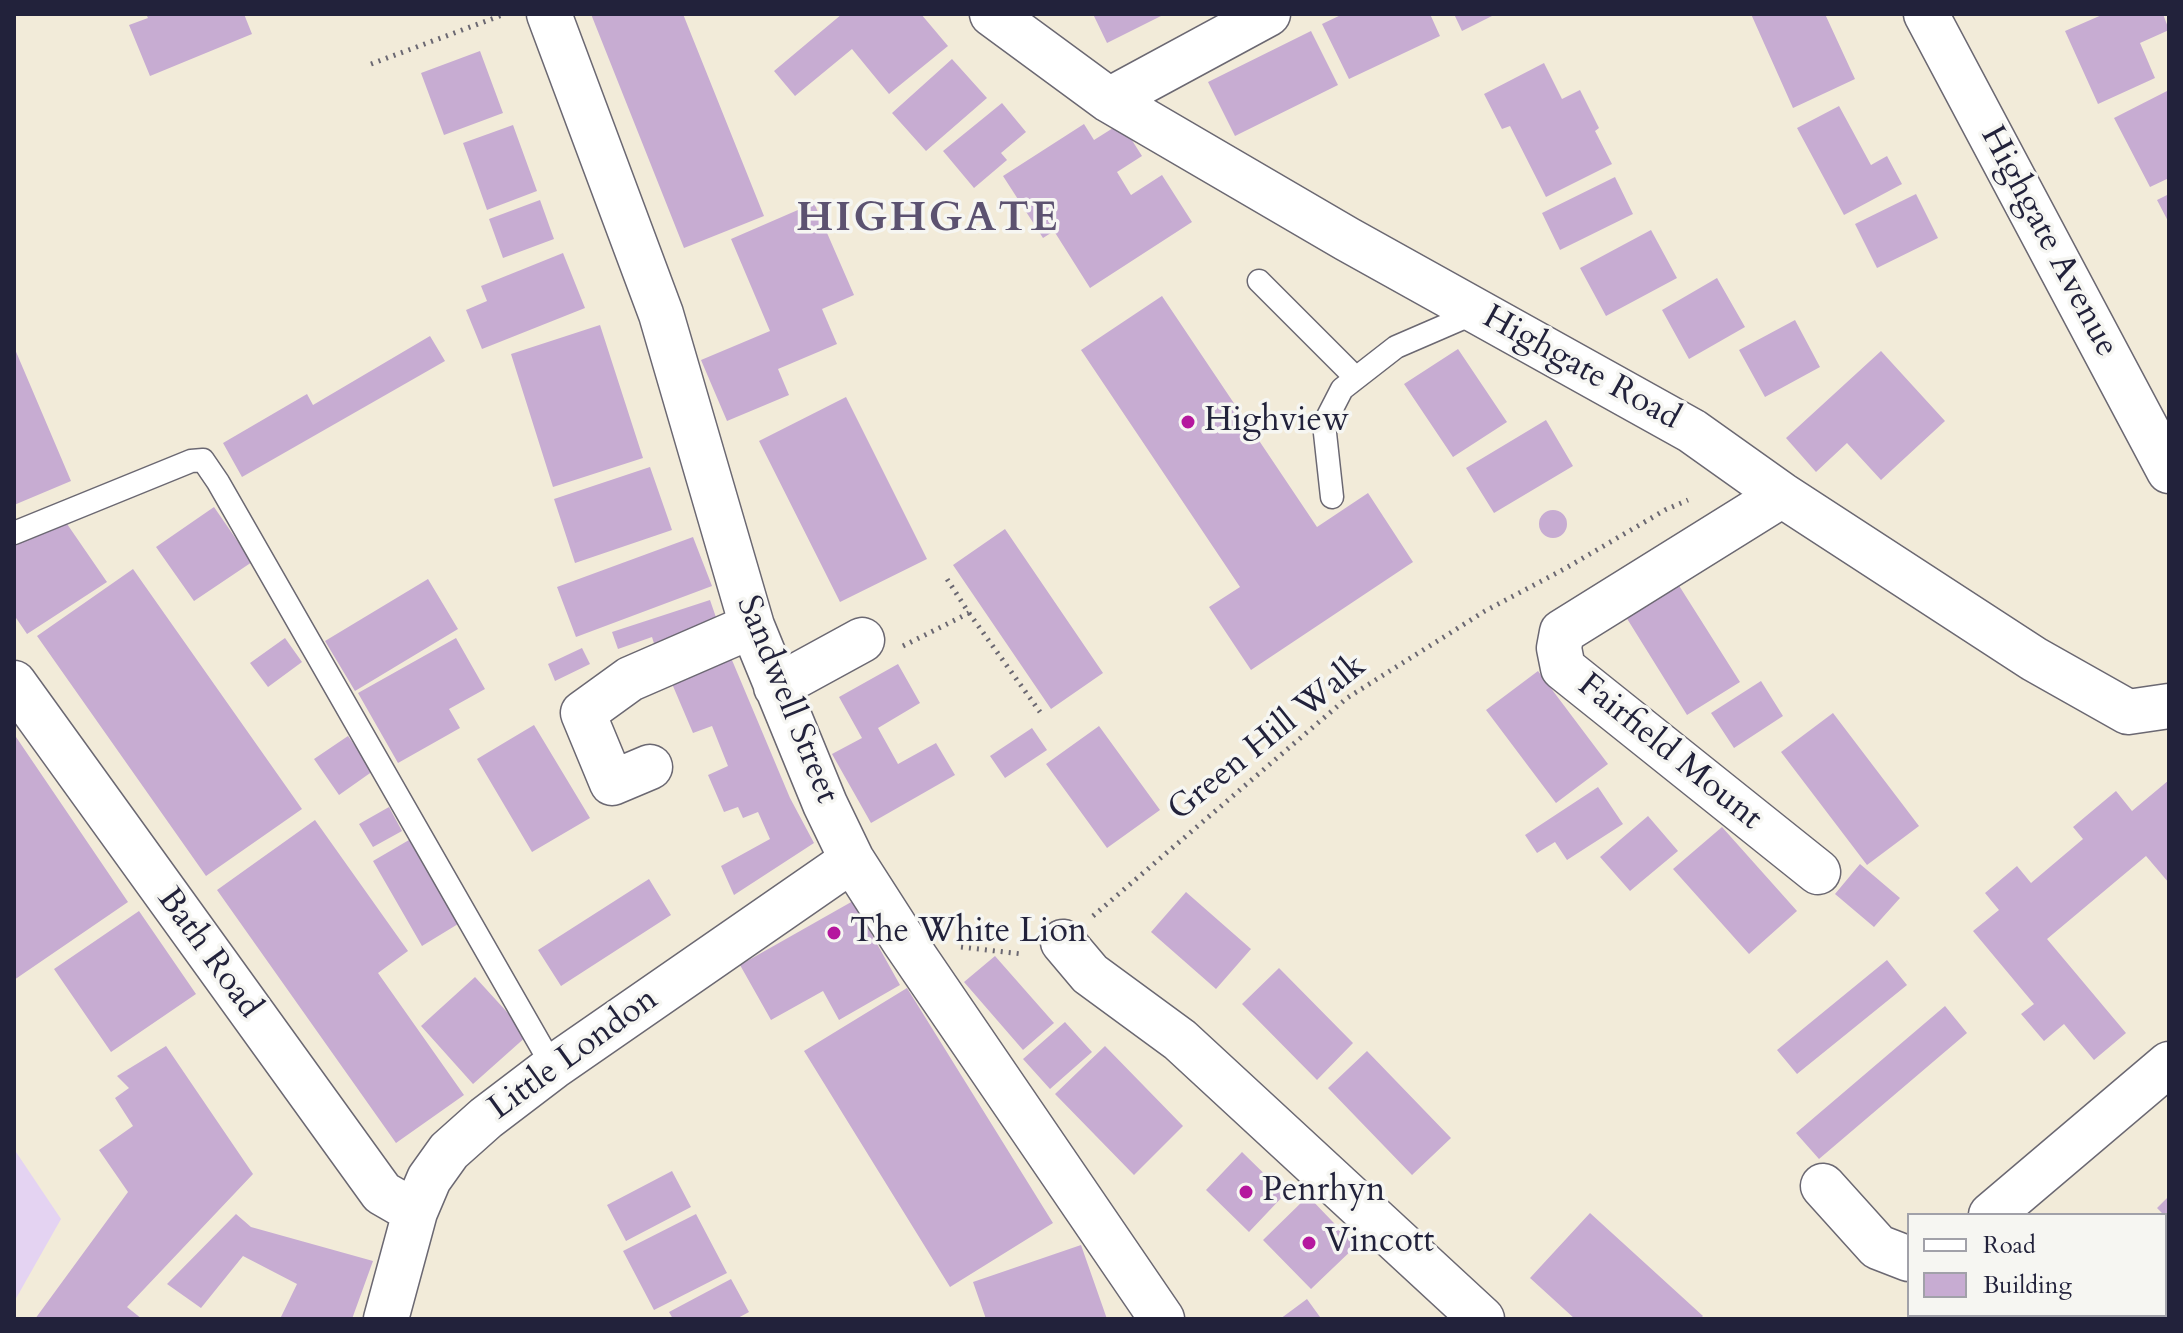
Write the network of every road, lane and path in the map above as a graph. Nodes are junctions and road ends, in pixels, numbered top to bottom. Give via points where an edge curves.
1 (505, 14) edge
2 (549, 14) edge
3 (992, 14) edge
4 (1268, 14) edge
5 (1926, 14) edge
6 (371, 64) dead end
7 (1109, 100) junction
8 (1259, 281) dead end
9 (1477, 312) junction
10 (1356, 378) junction
11 (2169, 471) edge
12 (1782, 495) junction
13 (1332, 497) dead end
14 (1693, 498) dead end
15 (14, 533) edge
16 (947, 579) dead end
17 (969, 613) junction
18 (752, 626) junction
19 (862, 640) joint
20 (14, 683) edge
21 (776, 687) junction
22 (2169, 706) edge
23 (1040, 712) dead end
24 (650, 767) dead end
25 (852, 860) junction
26 (1818, 872) dead end
27 (904, 941) junction
28 (1063, 942) junction
29 (2169, 1064) edge
30 (553, 1067) junction
31 (1823, 1186) dead end
32 (415, 1212) junction
33 (1993, 1213) edge
34 (1907, 1258) edge
35 (386, 1319) edge
36 (1162, 1319) edge
37 (1482, 1319) edge

1 - 6 path
2 - 18 street, Sandwell Street via 661,314
3 - 7 street, Highgate Road
4 - 7 street
5 - 11 street, Highgate Avenue
7 - 9 street, Highgate Road
8 - 10 lane
9 - 10 lane via 1396,347
9 - 12 street, Highgate Road via 1692,431
10 - 13 lane via 1342,389 1324,424
12 - 22 street, Highgate Road via 2034,659 2128,712
12 - 26 street, Fairfield Mount via 1562,632 1559,648 1563,668
14 - 28 path, Green Hill Walk via 1485,611 1347,698
15 - 30 lane via 203,460
16 - 17 path
17 - 19 path via 873,661
17 - 23 path
18 - 21 street, Sandwell Street
18 - 24 street via 630,679 583,713 612,783
19 - 21 street
20 - 32 street, Bath Road via 382,1193
21 - 25 street, Sandwell Street
25 - 27 street, Sandwell Street
25 - 30 street, Little London
27 - 28 path, Green Hill Walk via 1047,957
27 - 36 street, Sandwell Street
28 - 37 street via 1090,974 1180,1040
29 - 33 street
30 - 32 street, Little London via 449,1151
31 - 34 street via 1878,1247
32 - 35 street, Little London

